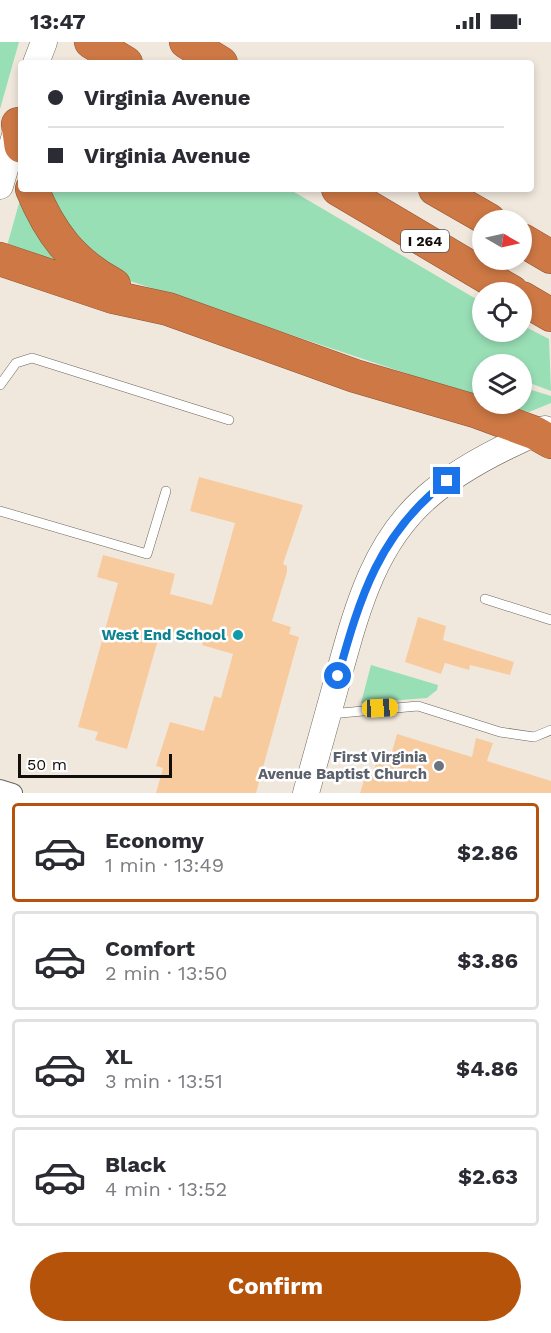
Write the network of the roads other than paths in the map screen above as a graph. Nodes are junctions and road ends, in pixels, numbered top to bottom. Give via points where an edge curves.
1 (186, 42) edge
2 (216, 60) edge
3 (18, 134) edge
4 (0, 186) edge
5 (33, 192) edge
6 (343, 192) edge
7 (440, 192) edge
8 (472, 210) edge
9 (532, 246) edge
10 (551, 257) edge
11 (0, 259) edge
12 (495, 282) edge
13 (532, 304) edge
14 (168, 309) junction
15 (551, 315) edge
16 (0, 385) edge
17 (230, 420) dead end
18 (546, 434) edge
19 (166, 491) dead end
20 (0, 511) edge
21 (485, 599) dead end
22 (551, 620) edge
23 (327, 715) junction
24 (551, 730) edge
25 (0, 789) edge
26 (13, 793) edge
27 (306, 793) edge

1 - 2 highway
3 - 4 main road
5 - 14 highway via 50,228 74,258 112,284
6 - 12 highway, I 264
7 - 8 highway
9 - 10 highway
11 - 14 highway via 113,297
13 - 15 highway
14 - 18 highway via 355,376
16 - 17 lane via 16,363 32,358
18 - 23 main road via 447,481 416,508 392,537 369,578 354,618
19 - 20 lane via 147,554
21 - 22 lane
23 - 24 lane via 418,706 500,732 534,737
23 - 27 main road
25 - 26 street

